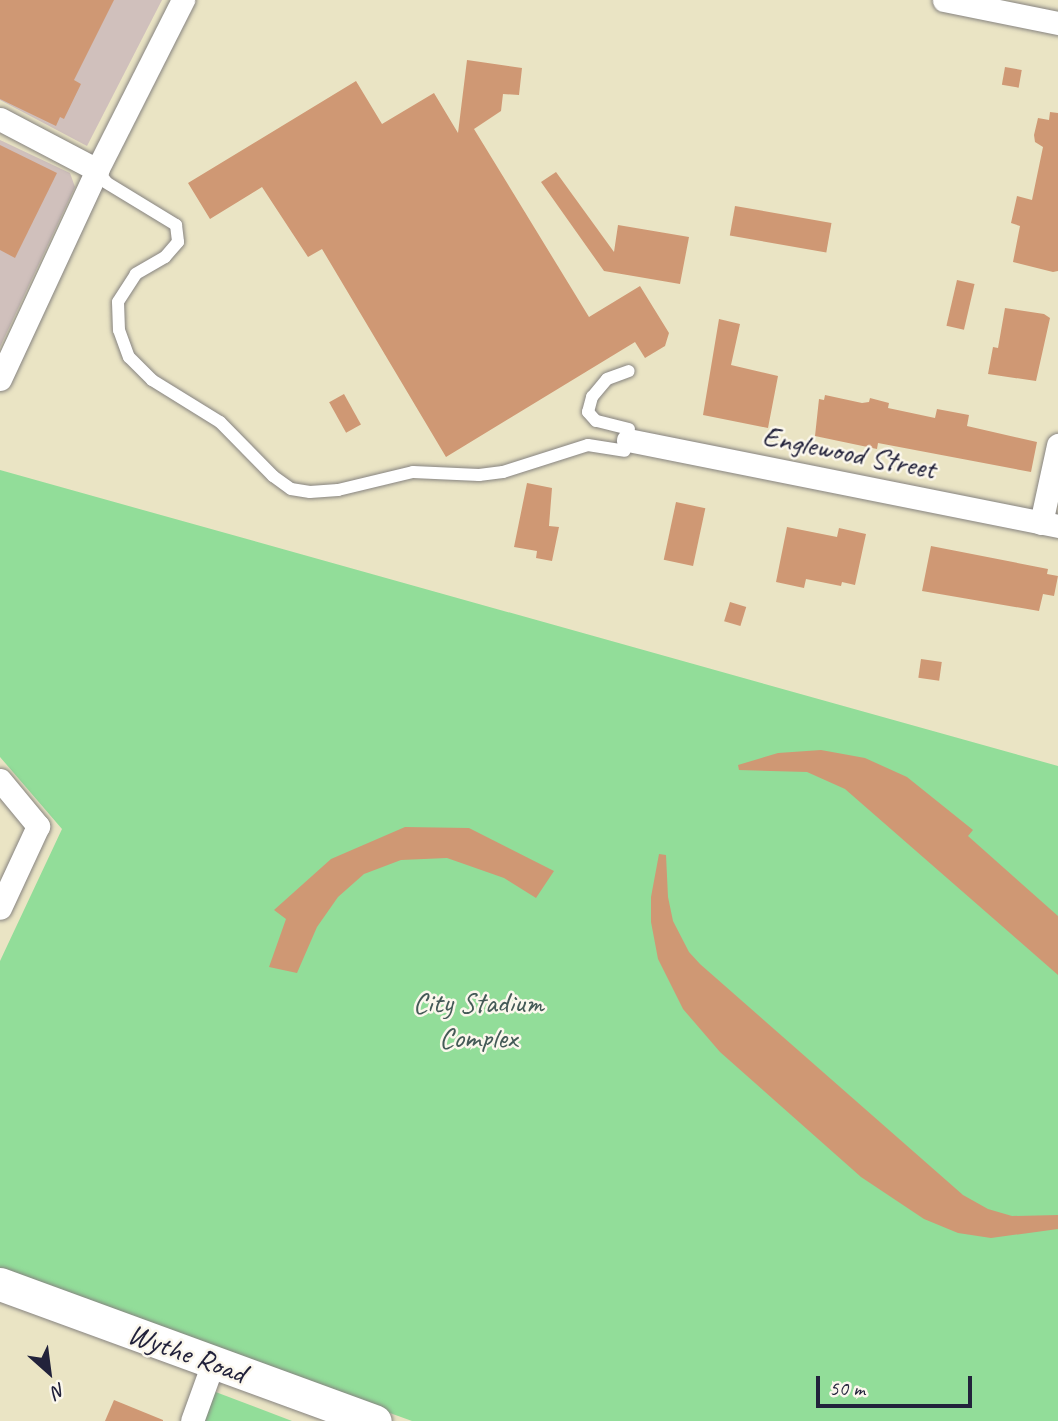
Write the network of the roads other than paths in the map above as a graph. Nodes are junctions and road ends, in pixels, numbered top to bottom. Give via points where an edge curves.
1 (183, 0) edge
2 (944, 0) edge
3 (1058, 23) edge
4 (0, 118) edge
5 (97, 170) junction
6 (629, 371) dead end
7 (0, 379) edge
8 (627, 440) junction
9 (1058, 444) edge
10 (1049, 525) edge
11 (0, 780) edge
12 (0, 908) edge
13 (0, 1284) edge
14 (213, 1363) junction
15 (192, 1421) edge
16 (375, 1421) edge

1 - 5 street
2 - 3 street
4 - 5 street
5 - 7 street
5 - 8 lane via 107,183 176,225 178,242 165,257 136,274 118,302 119,330 129,357 152,380 220,422 291,489 338,490 413,472 503,472 588,445
6 - 8 lane via 607,379 592,397 588,412
8 - 10 street, Englewood Street
9 - 10 street
11 - 12 street via 38,826
13 - 14 street, Wythe Road
14 - 15 street
14 - 16 street, Wythe Road

